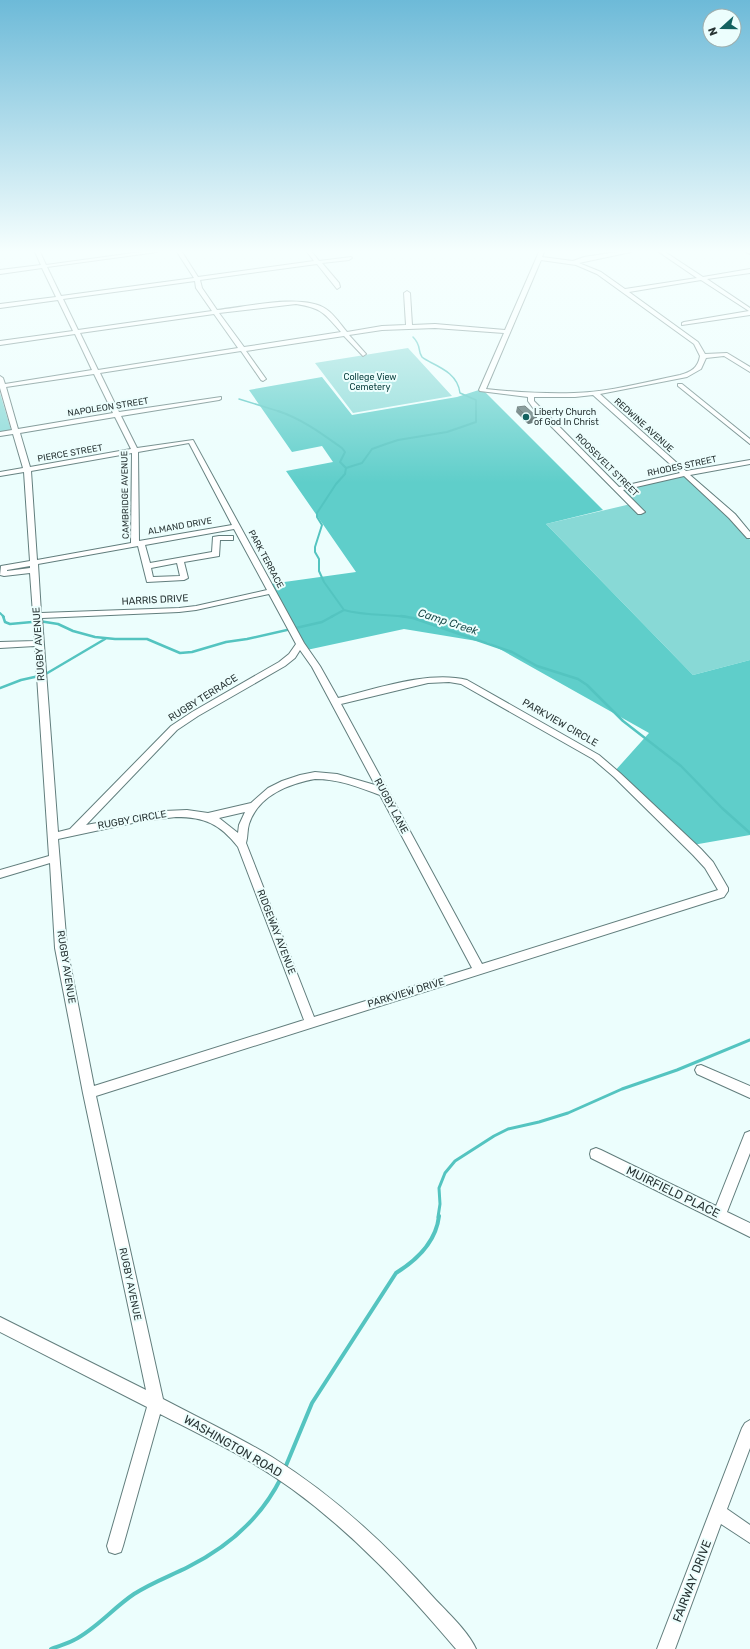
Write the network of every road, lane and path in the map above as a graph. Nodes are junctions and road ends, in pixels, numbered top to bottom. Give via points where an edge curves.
1 (74, 329) edge
2 (97, 329) edge
3 (227, 329) edge
4 (341, 329) edge
5 (385, 329) edge
6 (477, 329) edge
7 (508, 329) edge
8 (677, 329) edge
9 (76, 332) junction
10 (507, 332) junction
11 (345, 334) junction
12 (0, 343) edge
13 (242, 349) junction
14 (363, 354) dead end
15 (703, 356) junction
16 (750, 370) edge
17 (96, 372) junction
18 (672, 379) junction
19 (263, 380) dead end
20 (1, 382) edge
21 (595, 393) junction
22 (531, 395) junction
23 (219, 398) dead end
24 (116, 414) junction
25 (16, 431) junction
26 (0, 434) edge
27 (750, 442) edge
28 (135, 451) junction
29 (750, 462) edge
30 (27, 469) junction
31 (0, 474) edge
32 (685, 474) junction
33 (213, 483) joint
34 (618, 489) junction
35 (641, 512) dead end
36 (237, 526) junction
37 (750, 536) edge
38 (230, 538) dead end
39 (138, 544) junction
40 (180, 560) junction
41 (146, 566) junction
42 (34, 567) junction
43 (1, 573) edge
44 (271, 591) junction
45 (37, 616) junction
46 (39, 642) junction
47 (300, 644) junction
48 (0, 645) edge
49 (335, 702) junction
50 (383, 792) junction
51 (254, 806) junction
52 (208, 817) junction
53 (74, 831) junction
54 (52, 837) junction
55 (240, 842) junction
56 (54, 858) junction
57 (0, 874) edge
58 (723, 891) joint
59 (479, 970) junction
60 (311, 1023) junction
61 (701, 1070) dead end
62 (89, 1092) junction
63 (750, 1092) edge
64 (750, 1137) edge
65 (596, 1154) dead end
66 (719, 1215) junction
67 (750, 1230) edge
68 (0, 1324) edge
69 (156, 1403) junction
70 (750, 1428) edge
71 (718, 1512) junction
72 (750, 1535) edge
73 (115, 1546) dead end
74 (467, 1649) edge
75 (666, 1649) edge

1 - 9 street, CAMBRIDGE AVENUE
2 - 9 street
3 - 13 street
4 - 11 street
5 - 11 street
6 - 10 street
7 - 10 street
8 - 15 street via 696,343
9 - 12 street
9 - 17 street, CAMBRIDGE AVENUE
10 - 22 street via 482,390
11 - 13 street
11 - 14 street
13 - 17 street
13 - 19 street
15 - 16 street via 724,354
15 - 18 street via 702,364 697,370 688,376
17 - 20 street
17 - 24 street, CAMBRIDGE AVENUE
18 - 21 street
18 - 27 street
20 - 25 street, RUGBY AVENUE
21 - 22 street
21 - 32 street, REDWINE AVENUE
22 - 34 street, ROOSEVELT STREET via 535,408
23 - 24 street, NAPOLEON STREET
24 - 25 street, NAPOLEON STREET
24 - 28 street, CAMBRIDGE AVENUE
25 - 26 street, NAPOLEON STREET
25 - 30 street, RUGBY AVENUE
28 - 30 street, PIERCE STREET
28 - 33 street, PIERCE STREET via 191,441
28 - 39 street, CAMBRIDGE AVENUE
29 - 32 street, RHODES STREET
30 - 31 street, PIERCE STREET
30 - 42 street, RUGBY AVENUE
32 - 34 street, RHODES STREET
32 - 37 street, REDWINE AVENUE via 732,516
33 - 36 street, PARK TERRACE
34 - 35 street, ROOSEVELT STREET
36 - 39 street, ALMAND DRIVE
36 - 44 street, PARK TERRACE
38 - 40 street via 216,539 216,554
39 - 41 street, CAMBRIDGE AVENUE
39 - 42 street, ALMAND DRIVE
40 - 41 street
40 - 41 street via 184,578 150,580
42 - 43 street, ALMAND DRIVE via 4,568
42 - 45 street, RUGBY AVENUE
44 - 45 street, HARRIS DRIVE via 190,609
44 - 47 street, PARK TERRACE
45 - 46 street, RUGBY AVENUE
46 - 48 street
46 - 54 street, RUGBY AVENUE
47 - 49 street, RUGBY LANE via 316,666
47 - 53 street, RUGBY TERRACE via 292,656 282,664 174,728
49 - 50 street, RUGBY LANE
49 - 58 street, PARKVIEW CIRCLE via 428,680 449,678 464,682 596,757 710,865
50 - 51 street via 343,778 314,776 284,783
50 - 59 street, RUGBY LANE
51 - 52 street
51 - 55 street via 244,821
52 - 53 street, RUGBY CIRCLE via 181,813 163,814
52 - 55 street, RUGBY CIRCLE via 224,826
53 - 54 street, RUGBY CIRCLE
54 - 56 street, RUGBY AVENUE
55 - 60 street, RIDGEWAY AVENUE
56 - 57 street
56 - 62 street, RUGBY AVENUE via 61,948
58 - 59 street, PARKVIEW DRIVE
59 - 60 street, PARKVIEW DRIVE
60 - 62 street, PARKVIEW DRIVE
61 - 63 street
62 - 69 street, RUGBY AVENUE
64 - 66 street
65 - 66 street, MUIRFIELD PLACE
66 - 67 street, MUIRFIELD PLACE
68 - 69 street, WASHINGTON ROAD
69 - 73 street, RUGBY AVENUE
69 - 74 street, WASHINGTON ROAD via 268,1464 312,1494 357,1531 433,1608
70 - 71 street, FAIRWAY DRIVE
71 - 72 street
71 - 75 street, FAIRWAY DRIVE

